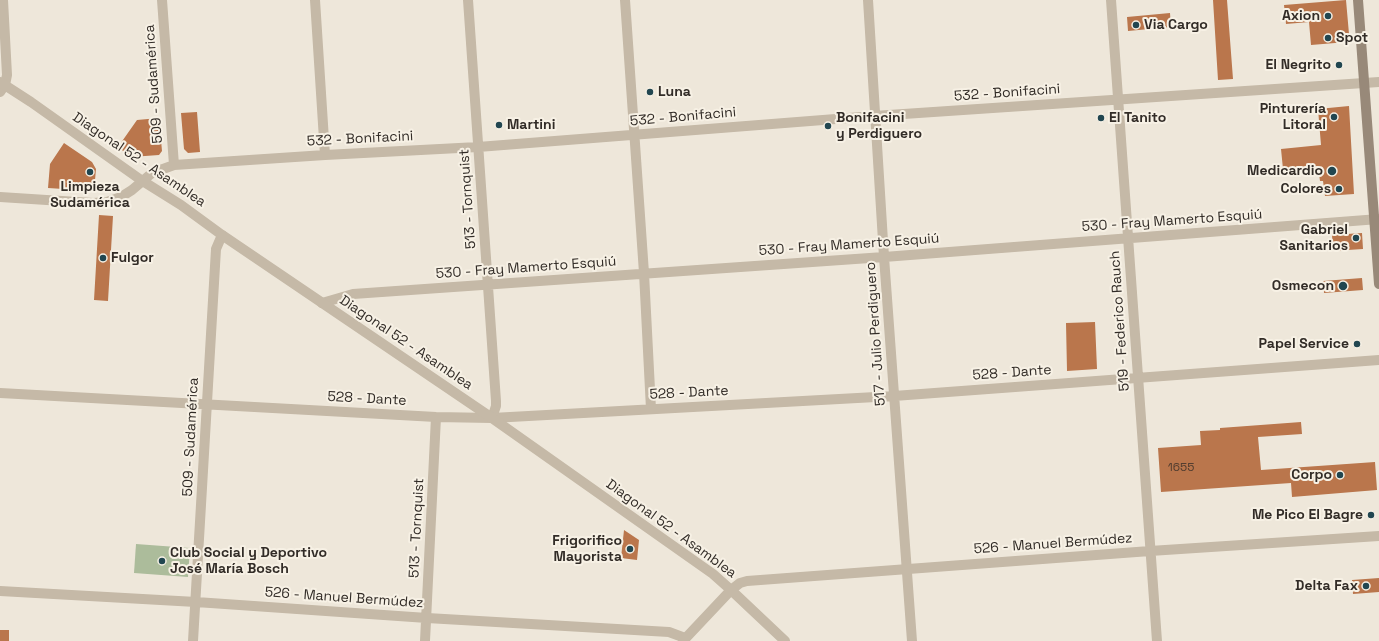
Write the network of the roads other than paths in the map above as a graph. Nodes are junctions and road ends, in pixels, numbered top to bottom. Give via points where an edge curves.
1 (2, 0) edge
2 (162, 0) edge
3 (315, 0) edge
4 (468, 0) edge
5 (625, 0) edge
6 (868, 0) edge
7 (1111, 0) edge
8 (1358, 0) edge
9 (1379, 82) edge
10 (1364, 83) junction
11 (2, 87) edge
12 (1118, 100) junction
13 (874, 116) junction
14 (634, 135) junction
15 (478, 147) junction
16 (325, 155) junction
17 (174, 165) junction
18 (141, 180) junction
19 (0, 196) edge
20 (1377, 220) edge
21 (222, 235) junction
22 (1128, 238) junction
23 (884, 257) junction
24 (644, 273) junction
25 (1379, 284) edge
26 (488, 285) junction
27 (322, 303) junction
28 (1379, 360) edge
29 (1138, 377) junction
30 (0, 393) edge
31 (894, 396) junction
32 (207, 404) junction
33 (651, 409) junction
34 (436, 417) junction
35 (492, 418) junction
36 (1379, 536) edge
37 (1150, 551) junction
38 (907, 569) junction
39 (731, 590) junction
40 (0, 591) edge
41 (196, 602) junction
42 (427, 618) junction
43 (684, 640) edge
44 (193, 641) edge
45 (425, 641) edge
46 (785, 641) edge
47 (912, 641) edge
48 (1157, 641) edge

1 - 11 street via 7,75
2 - 17 street, 509 - Sudamérica
3 - 16 street
4 - 15 street, 513 - Tornquist
5 - 14 street
6 - 13 street, 517 - Julio Perdiguero
7 - 12 street, 519 - Federico Rauch
8 - 10 main road
9 - 10 street, 532 - Bonifacini
10 - 12 street, 532 - Bonifacini
10 - 20 main road
11 - 18 street, Diagonal 52 - Asamblea via 31,102
12 - 13 street, 532 - Bonifacini
12 - 22 street, 519 - Federico Rauch
13 - 14 street, 532 - Bonifacini
13 - 23 street, 517 - Julio Perdiguero
14 - 15 street, 532 - Bonifacini
14 - 24 street
15 - 16 street, 532 - Bonifacini
15 - 26 street, 513 - Tornquist
16 - 17 street, 532 - Bonifacini
17 - 18 street, 532 - Bonifacini via 152,172
18 - 19 street, 532 - Bonifacini via 132,190 107,202
18 - 21 street, Diagonal 52 - Asamblea
20 - 22 street, 530 - Fray Mamerto Esquiú
20 - 25 main road
21 - 27 street, Diagonal 52 - Asamblea
21 - 32 street, 509 - Sudamérica via 216,249
22 - 23 street, 530 - Fray Mamerto Esquiú
22 - 29 street, 519 - Federico Rauch
23 - 24 street, 530 - Fray Mamerto Esquiú
23 - 31 street, 517 - Julio Perdiguero
24 - 26 street, 530 - Fray Mamerto Esquiú
24 - 33 street
26 - 27 street, 530 - Fray Mamerto Esquiú via 352,294
26 - 35 street, 513 - Tornquist via 496,406
27 - 35 street, Diagonal 52 - Asamblea
28 - 29 street, 528 - Dante
29 - 31 street, 528 - Dante
29 - 37 street, 519 - Federico Rauch
30 - 32 street, 528 - Dante
31 - 33 street, 528 - Dante
31 - 38 street, 517 - Julio Perdiguero
32 - 34 street, 528 - Dante
32 - 41 street, 509 - Sudamérica
33 - 35 street, 528 - Dante
34 - 35 street, 528 - Dante
34 - 42 street, 513 - Tornquist
35 - 39 street, Diagonal 52 - Asamblea via 713,574
36 - 37 street, 526 - Manuel Bermúdez
37 - 38 street, 526 - Manuel Bermúdez
37 - 48 street, 519 - Federico Rauch
38 - 39 street, 526 - Manuel Bermúdez via 747,581
38 - 47 street, 517 - Julio Perdiguero
39 - 43 street, 526 - Manuel Bermúdez
39 - 46 street, Diagonal 52 - Asamblea
40 - 41 street, 526 - Manuel Bermúdez
41 - 42 street, 526 - Manuel Bermúdez
41 - 44 street, 509 - Sudamérica
42 - 43 street, 526 - Manuel Bermúdez via 669,632
42 - 45 street, 513 - Tornquist

